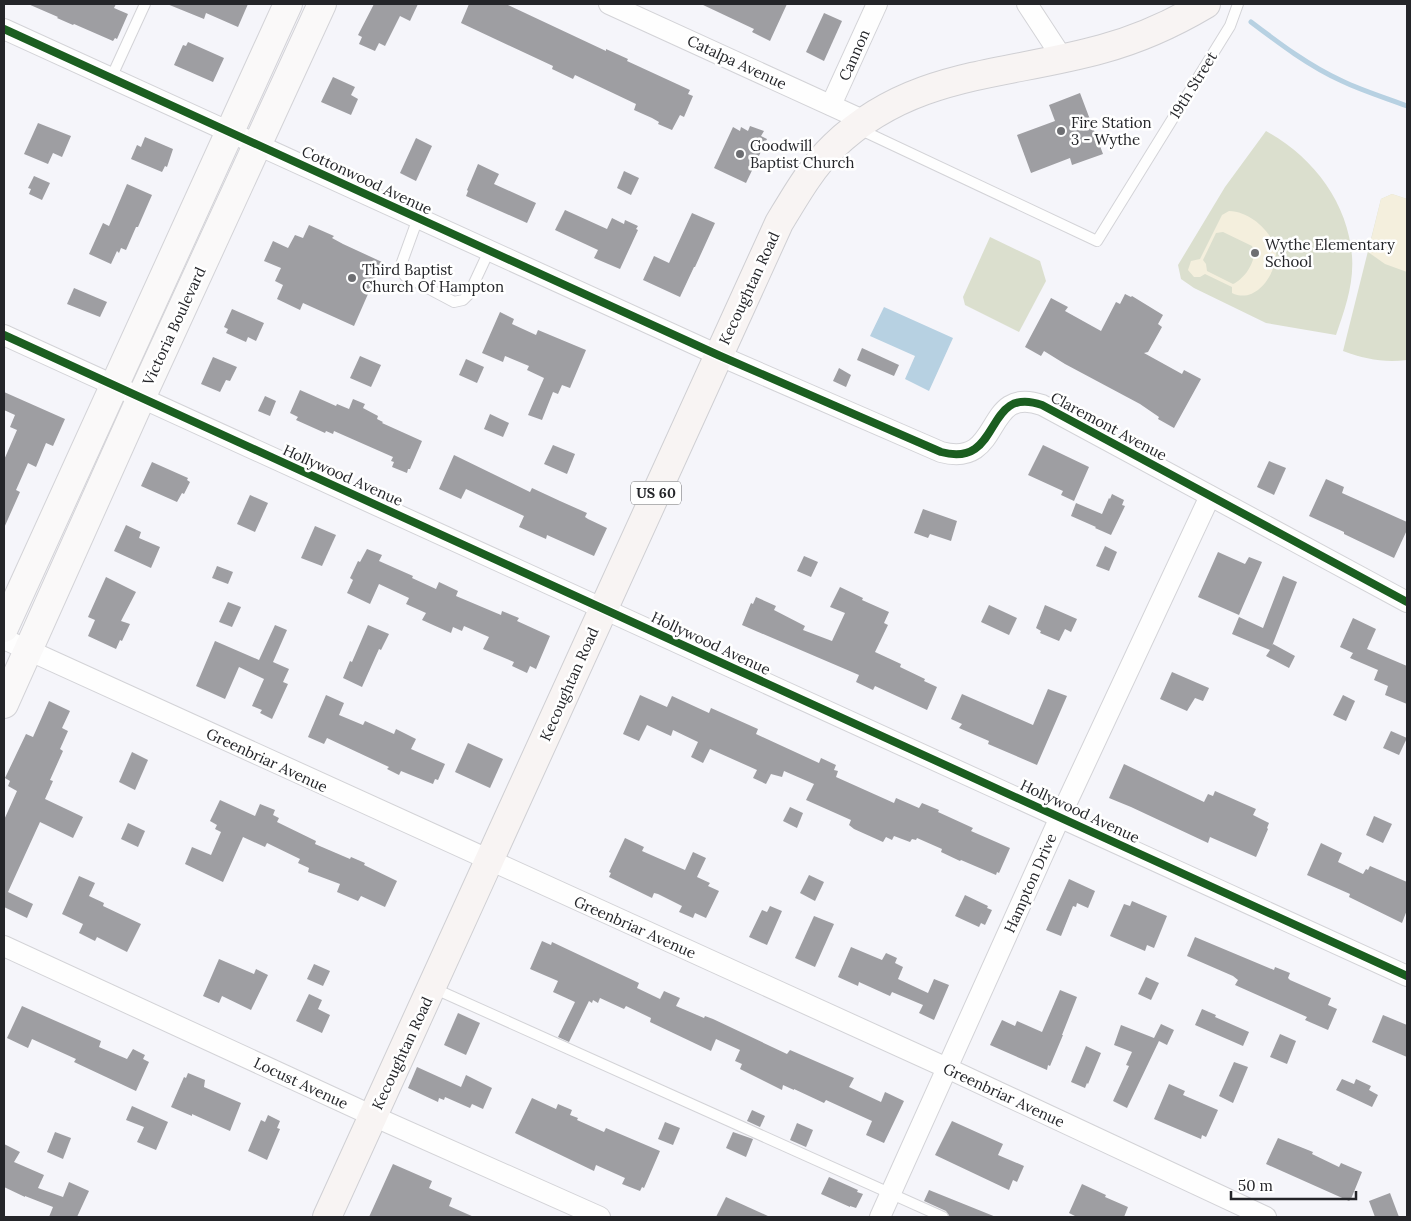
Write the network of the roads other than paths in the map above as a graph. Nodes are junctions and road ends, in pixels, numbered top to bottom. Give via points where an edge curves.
1 (145, 4) edge
2 (288, 4) edge
3 (322, 4) edge
4 (609, 4) edge
5 (877, 4) edge
6 (1027, 4) edge
7 (1206, 4) edge
8 (1238, 4) edge
9 (4, 29) edge
10 (1063, 58) junction
11 (111, 78) junction
12 (831, 105) junction
13 (860, 125) junction
14 (229, 132) junction
15 (258, 145) junction
16 (418, 218) junction
17 (1098, 242) joint
18 (489, 250) junction
19 (4, 335) edge
20 (718, 355) junction
21 (113, 386) junction
22 (141, 398) junction
23 (1210, 496) junction
24 (1407, 602) edge
25 (604, 608) junction
26 (4, 628) edge
27 (4, 639) edge
28 (29, 651) junction
29 (4, 704) edge
30 (1060, 817) junction
31 (490, 861) junction
32 (4, 946) edge
33 (1407, 976) edge
34 (432, 988) junction
35 (947, 1068) junction
36 (373, 1116) junction
37 (891, 1193) junction
38 (327, 1217) edge
39 (600, 1217) edge
40 (880, 1217) edge
41 (942, 1217) edge
42 (1266, 1217) edge

1 - 11 lane
2 - 14 main road, Victoria Boulevard
3 - 15 main road, Victoria Boulevard
4 - 12 street, Catalpa Avenue
5 - 12 street, Cannon
6 - 10 street
7 - 10 main road, Kecoughtan Road / US 60 via 1139,38
8 - 17 lane, 19th Street via 1230,26
9 - 11 street, Cottonwood Avenue
10 - 13 main road, Kecoughtan Road / US 60 via 946,82 916,92
11 - 14 street, Cottonwood Avenue
12 - 13 street, Catalpa Avenue
13 - 17 lane, Catalpa Avenue
13 - 20 main road, Kecoughtan Road / US 60 via 834,145 809,173 780,223
14 - 15 street, Cottonwood Avenue
14 - 21 main road, Victoria Boulevard
15 - 16 street, Cottonwood Avenue
15 - 22 main road, Victoria Boulevard
16 - 18 street, Cottonwood Avenue
16 - 18 lane via 401,265 402,272 454,302 469,294
18 - 20 street, Cottonwood Avenue
19 - 21 street, Hollywood Avenue
20 - 23 street, Claremont Avenue via 952,455 977,448 1007,408 1017,403 1034,402
20 - 25 main road, Kecoughtan Road / US 60
21 - 22 street, Hollywood Avenue
21 - 26 main road, Victoria Boulevard
22 - 25 street, Hollywood Avenue
22 - 28 main road, Victoria Boulevard
23 - 24 street, Claremont Avenue
23 - 30 street, Hampton Drive
25 - 30 street, Hollywood Avenue
25 - 31 main road, Kecoughtan Road / US 60
27 - 28 street, Greenbriar Avenue
28 - 29 main road, Victoria Boulevard
28 - 31 street, Greenbriar Avenue
30 - 33 street, Hollywood Avenue
30 - 35 street, Hampton Drive
31 - 34 main road, Kecoughtan Road / US 60
31 - 35 street, Greenbriar Avenue
32 - 36 street, Locust Avenue
34 - 36 main road, Kecoughtan Road / US 60
34 - 37 lane
35 - 37 street, Hampton Drive
35 - 42 street, Greenbriar Avenue
36 - 38 main road, Kecoughtan Road / US 60
36 - 39 street, Locust Avenue
37 - 40 street, Hampton Drive
37 - 41 lane

